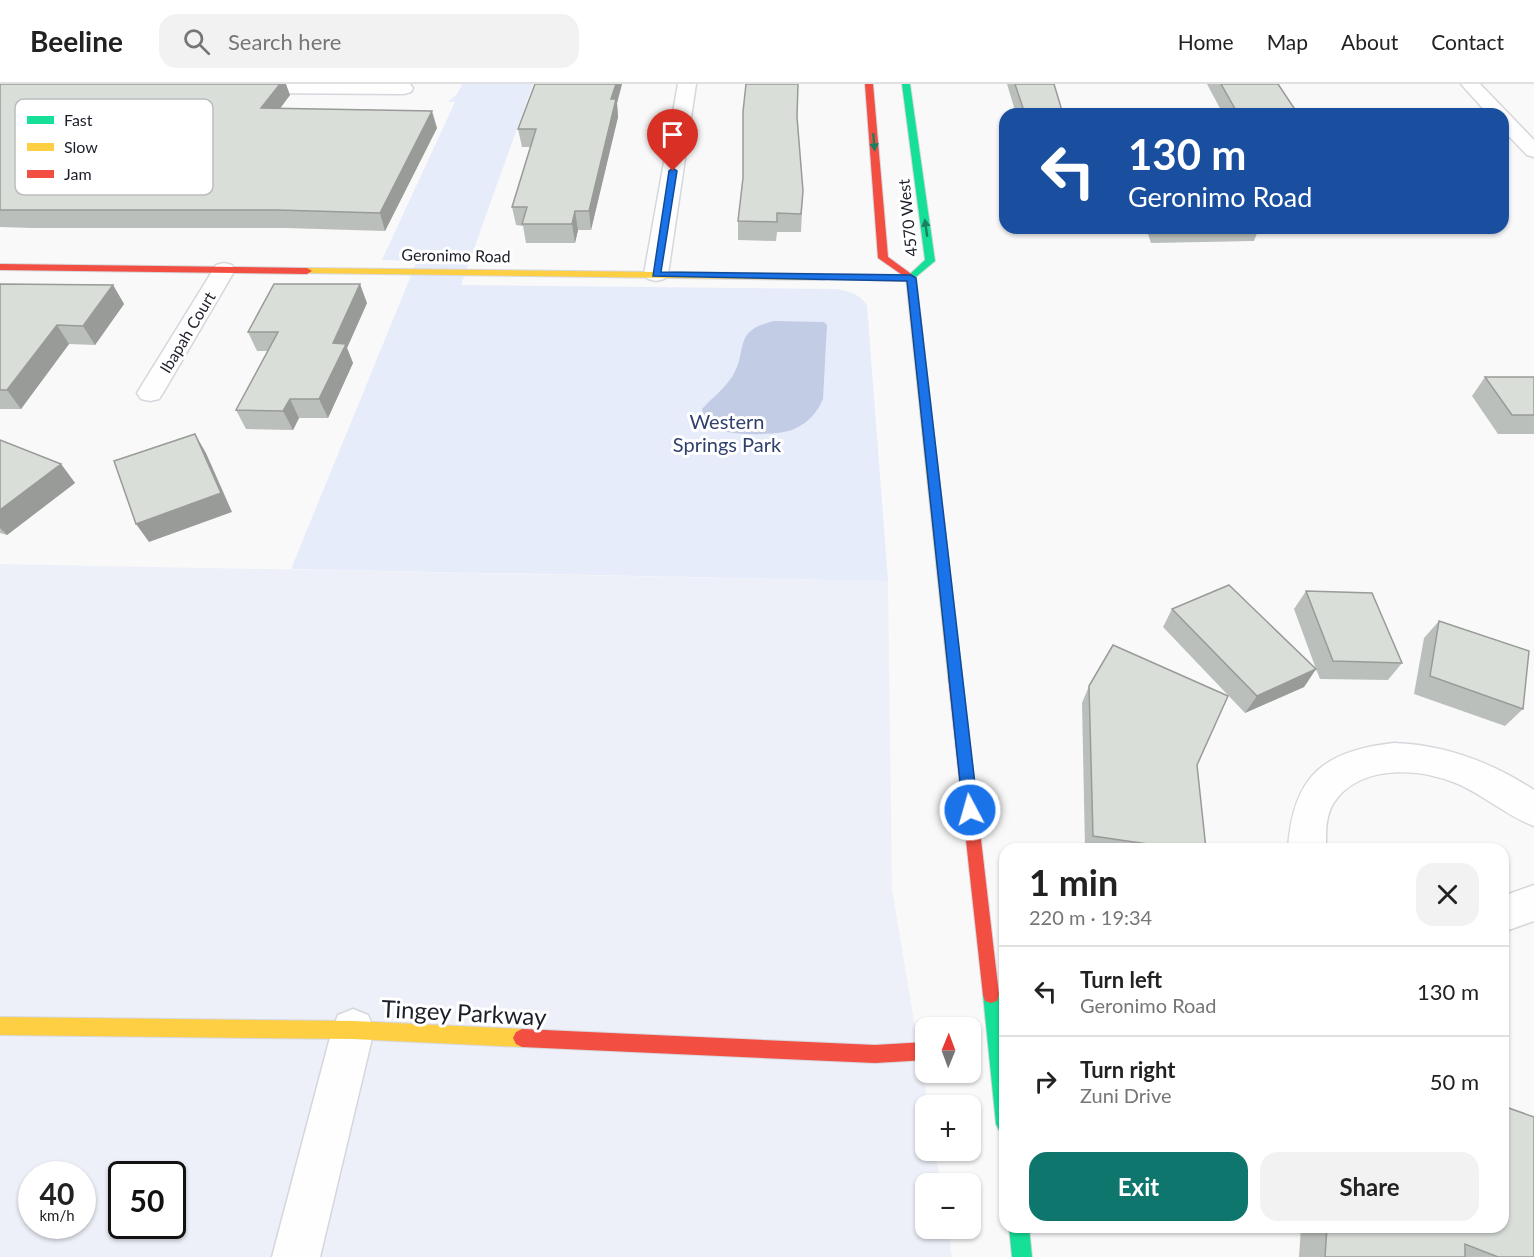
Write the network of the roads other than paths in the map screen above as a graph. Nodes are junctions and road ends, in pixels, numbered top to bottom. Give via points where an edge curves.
1 (687, 84) edge
2 (869, 84) edge
3 (906, 84) edge
4 (1470, 84) edge
5 (230, 87) edge
6 (404, 88) dead end
7 (1493, 108) edge
8 (1509, 124) edge
9 (1534, 151) edge
10 (0, 267) edge
11 (224, 270) junction
12 (656, 274) junction
13 (911, 278) junction
14 (150, 393) dead end
15 (1534, 810) edge
16 (1307, 843) edge
17 (1534, 903) edge
18 (1509, 912) edge
19 (0, 1026) edge
20 (352, 1030) junction
21 (993, 1046) edge
22 (915, 1052) edge
23 (999, 1085) edge
24 (1019, 1233) edge
25 (296, 1257) edge
26 (1022, 1257) edge

1 - 12 street
2 -> 13 main road, 4570 West via 883,258
13 -> 3 main road, 4570 West via 930,261
4 - 7 street
5 - 6 street
8 - 9 street
10 - 11 main road, Geronimo Road
11 - 12 main road, Geronimo Road
11 - 14 street, Ibapah Court
12 - 13 main road, Geronimo Road
13 - 21 main road via 951,621
15 - 16 street via 1477,775 1446,764 1386,758 1346,769 1321,788 1310,808
17 - 18 street
19 - 20 main road, Tingey Parkway
20 - 22 main road, Tingey Parkway via 875,1054
20 - 25 street
21 - 23 main road
24 - 26 main road

